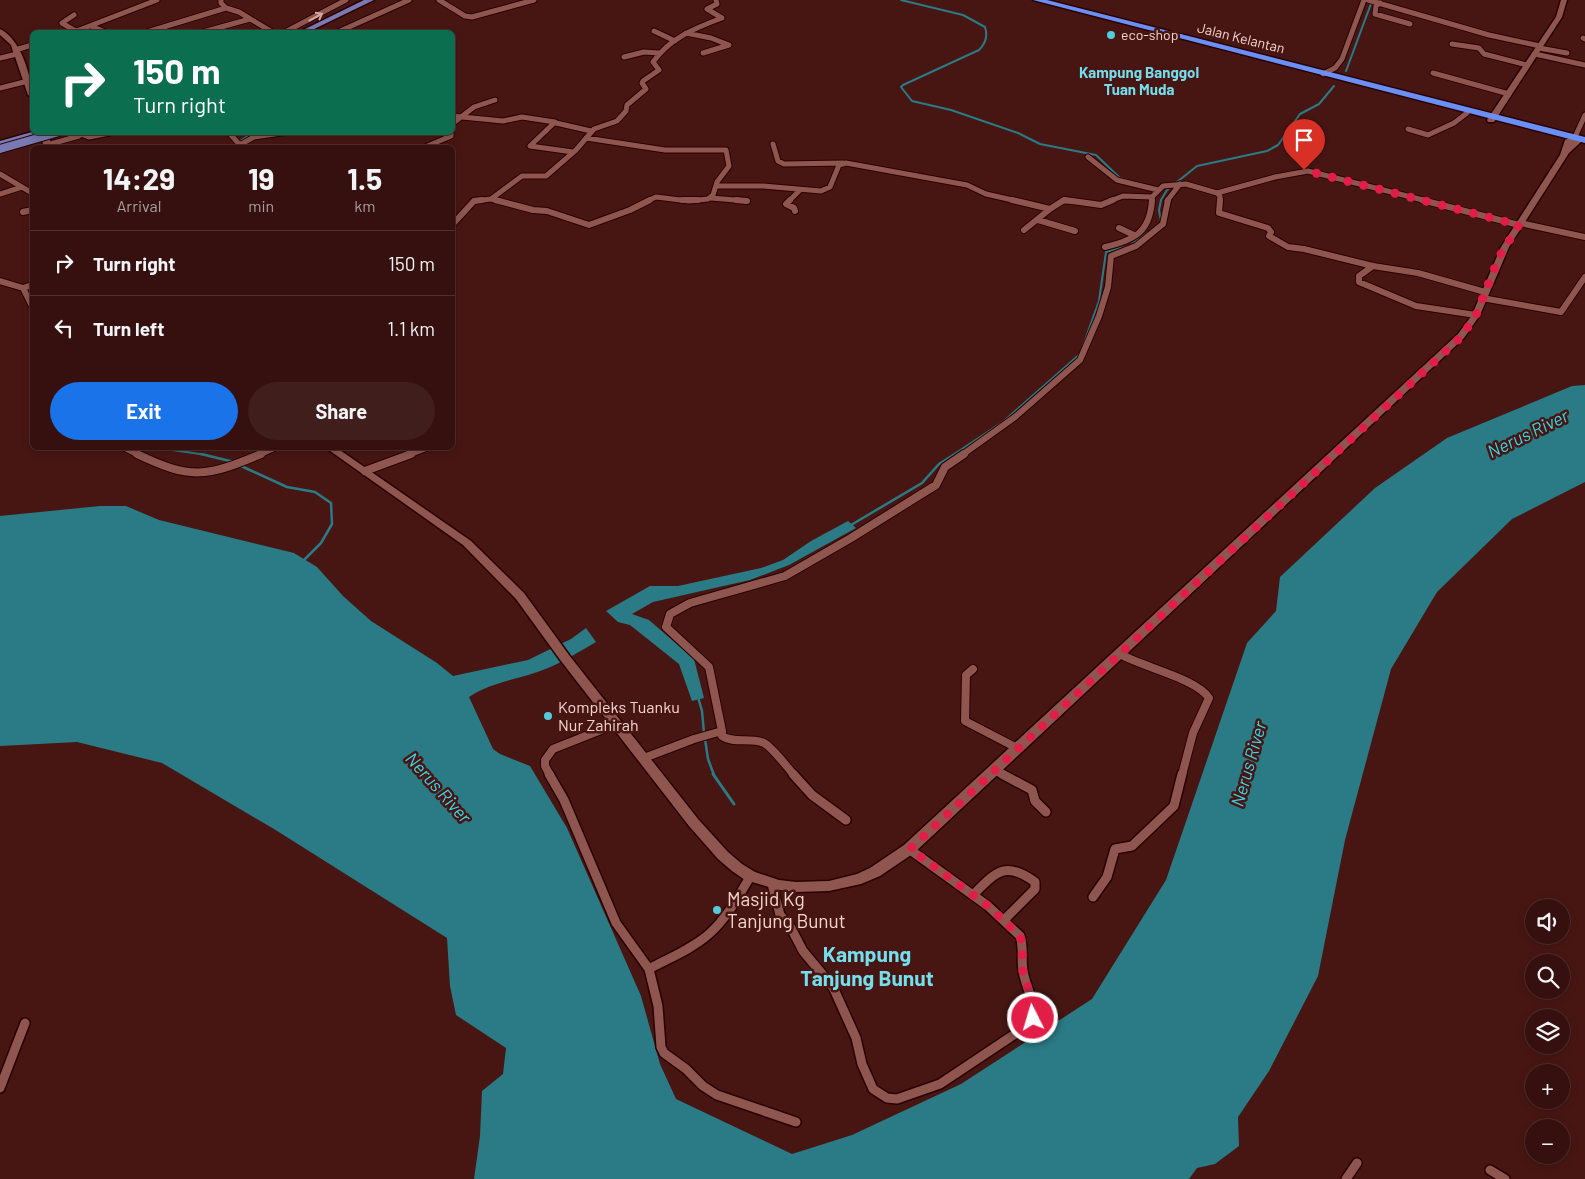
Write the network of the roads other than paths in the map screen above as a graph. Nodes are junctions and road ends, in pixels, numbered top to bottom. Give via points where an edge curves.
1 (153, 0) edge
2 (221, 0) edge
3 (346, 0) edge
4 (370, 0) edge
5 (380, 0) edge
6 (409, 0) edge
7 (439, 0) edge
8 (534, 0) edge
9 (716, 0) edge
10 (1037, 0) edge
11 (1364, 0) edge
12 (1564, 0) edge
13 (1373, 1) edge
14 (1380, 3) junction
15 (226, 8) junction
16 (74, 15) dead end
17 (250, 19) junction
18 (1410, 24) dead end
19 (91, 26) junction
20 (72, 30) edge
21 (80, 30) edge
22 (100, 30) edge
23 (154, 30) edge
24 (210, 30) edge
25 (269, 30) edge
26 (289, 30) edge
27 (307, 30) edge
28 (320, 30) edge
29 (342, 30) edge
30 (0, 31) edge
31 (654, 31) dead end
32 (686, 33) junction
33 (676, 41) junction
34 (1452, 44) dead end
35 (30, 46) edge
36 (1538, 49) junction
37 (16, 52) junction
38 (660, 53) junction
39 (703, 53) dead end
40 (1567, 53) dead end
41 (624, 57) dead end
42 (0, 58) edge
43 (1527, 65) junction
44 (1585, 65) edge
45 (1433, 73) dead end
46 (1323, 74) junction
47 (28, 81) junction
48 (0, 88) edge
49 (30, 88) edge
50 (1380, 89) junction
51 (1509, 94) junction
52 (495, 100) dead end
53 (1467, 113) junction
54 (1585, 115) edge
55 (455, 116) edge
56 (463, 116) junction
57 (1492, 118) junction
58 (455, 122) edge
59 (556, 123) junction
60 (1408, 129) dead end
61 (591, 131) junction
62 (32, 135) edge
63 (49, 135) edge
64 (75, 135) edge
65 (83, 135) edge
66 (104, 135) edge
67 (268, 135) edge
68 (451, 135) edge
69 (586, 138) junction
70 (1578, 141) edge
71 (0, 144) edge
72 (237, 144) edge
73 (773, 144) dead end
74 (50, 145) edge
75 (431, 145) edge
76 (0, 149) edge
77 (574, 152) junction
78 (1088, 157) dead end
79 (843, 164) junction
80 (0, 174) edge
81 (1175, 184) junction
82 (716, 186) junction
83 (22, 187) junction
84 (800, 190) junction
85 (1158, 190) junction
86 (30, 192) edge
87 (1217, 193) junction
88 (0, 194) edge
89 (1152, 197) junction
90 (711, 198) junction
91 (491, 199) junction
92 (747, 202) dead end
93 (1050, 209) junction
94 (30, 210) edge
95 (23, 212) dead end
96 (795, 212) dead end
97 (1038, 220) junction
98 (455, 221) edge
99 (1520, 224) junction
100 (1118, 228) dead end
101 (1024, 230) dead end
102 (1075, 231) dead end
103 (1134, 235) junction
104 (1585, 236) edge
105 (1105, 247) dead end
106 (1373, 266) junction
107 (1585, 278) edge
108 (0, 281) edge
109 (30, 285) edge
110 (23, 288) junction
111 (1484, 295) junction
112 (30, 302) edge
113 (1476, 315) junction
114 (129, 450) edge
115 (269, 450) edge
116 (334, 450) edge
117 (421, 450) edge
118 (365, 471) junction
119 (1120, 654) junction
120 (974, 668) dead end
121 (616, 724) junction
122 (722, 730) junction
123 (1017, 748) junction
124 (644, 758) junction
125 (994, 770) junction
126 (1046, 812) dead end
127 (846, 820) dead end
128 (910, 849) junction
129 (750, 877) junction
130 (772, 884) junction
131 (973, 895) junction
132 (1093, 897) dead end
133 (1004, 920) junction
134 (649, 969) junction
135 (25, 1023) dead end
136 (0, 1088) edge
137 (796, 1122) dead end
138 (1356, 1164) dead end
139 (1490, 1170) dead end
140 (1346, 1179) edge
141 (1505, 1179) edge

1 - 19 street
2 - 15 street
26 -> 3 street
4 - 27 main road
5 - 28 main road
6 - 29 street
7 - 8 street via 472,17
9 - 32 street via 717,4 707,9 722,18
10 - 46 highway, Jalan Kelantan
11 - 46 street via 1342,59 1335,68
12 - 36 street via 1559,17
13 - 14 street
14 - 18 street via 1374,12 1376,14
14 - 36 street
15 - 17 street
15 - 23 street
16 - 20 street via 62,23
17 - 24 street
17 - 25 street
19 - 21 street
19 - 22 street
30 - 37 street via 14,44
31 - 33 street
32 - 33 street
32 - 39 street via 729,45
33 - 38 street
34 - 43 street via 1479,48 1484,54
35 - 37 street
36 - 40 street
36 - 43 street
36 - 44 street
37 - 42 street
37 - 47 street
38 - 41 street via 644,52
38 - 61 street via 653,62 659,70 642,83 646,89 627,106 617,121
43 - 51 street
45 - 51 street
46 - 50 highway, Jalan Kelantan
47 - 48 street
47 - 49 street
50 - 53 highway, Jalan Kelantan
50 - 57 highway, Jalan Kelantan
51 - 57 street
52 - 56 street via 476,106
53 - 57 highway, Jalan Kelantan
53 - 60 street via 1454,124 1428,135
54 - 70 street
55 - 56 street
56 - 58 street
56 - 59 street via 503,121 522,117
57 - 70 highway, Jalan Kelantan
59 - 61 street
59 - 77 street via 530,146
61 - 69 street
62 - 71 main road
63 - 76 main road, bridge
64 - 74 street
65 - 66 street
67 - 72 street
68 - 75 street
69 - 77 street
69 - 82 street via 665,150 726,150 729,166
70 - 99 street via 1566,151
73 - 79 street via 781,163
77 - 91 street via 546,176 522,176
78 - 85 street via 1118,180
79 - 84 street via 837,167 827,190
79 - 93 street via 967,185 986,194
80 - 83 street
81 - 85 street
81 - 87 street
81 - 122 street via 1166,203 1163,224 1136,246 1110,256 1108,287 1080,360 1015,417 945,467 936,485 785,576 690,603 671,613 666,627 709,667
82 - 84 street
82 - 90 street
83 - 86 street
83 - 88 street
84 - 96 street via 786,204
85 - 89 street
87 - 99 street via 1308,170
87 - 106 street via 1220,196 1219,213 1268,228 1269,236 1284,246
89 - 93 street via 1123,196 1101,205 1064,200
89 - 103 street via 1149,222
90 - 91 street via 688,201 656,197 589,225 547,211
90 - 92 street
91 - 98 street via 474,201
93 - 97 street
94 - 95 street
97 - 101 street
97 - 102 street
99 - 104 street
99 - 111 street via 1499,257
100 - 103 street
103 - 105 street
106 - 111 street via 1418,273
106 - 113 street via 1359,276 1359,282 1416,306
107 - 111 street via 1561,312
108 - 110 street
109 - 110 street
110 - 112 street
111 - 113 street
113 - 119 street via 1462,336
114 - 115 street via 177,470 203,473
116 - 118 street
117 - 118 street
118 - 121 street via 467,543 520,596
119 - 123 street
119 - 132 street via 1205,691 1209,698 1193,733 1174,806 1132,846 1115,849 1106,881
120 - 123 street via 966,675 965,721
121 - 124 street
121 - 134 street via 553,749 548,753 545,766 564,800 616,923
122 - 124 street
122 - 127 street via 726,739 766,744 812,795
123 - 125 street
124 - 129 street via 719,852
125 - 126 street via 1032,790 1035,800
125 - 128 street
128 - 130 street via 856,879 811,888
128 - 131 street
129 - 130 street
129 - 134 street via 715,929
130 - 133 street via 780,915 803,951 833,987 856,1038 862,1064 873,1089 887,1098 897,1099 940,1084 1030,1024 1034,1005 1023,972 1022,942
131 - 133 street
131 - 133 street via 1004,869 1012,869 1035,882 1035,889
134 - 137 street via 664,1053 686,1068 703,1086 718,1094
135 - 136 street
138 - 140 street
139 - 141 street

